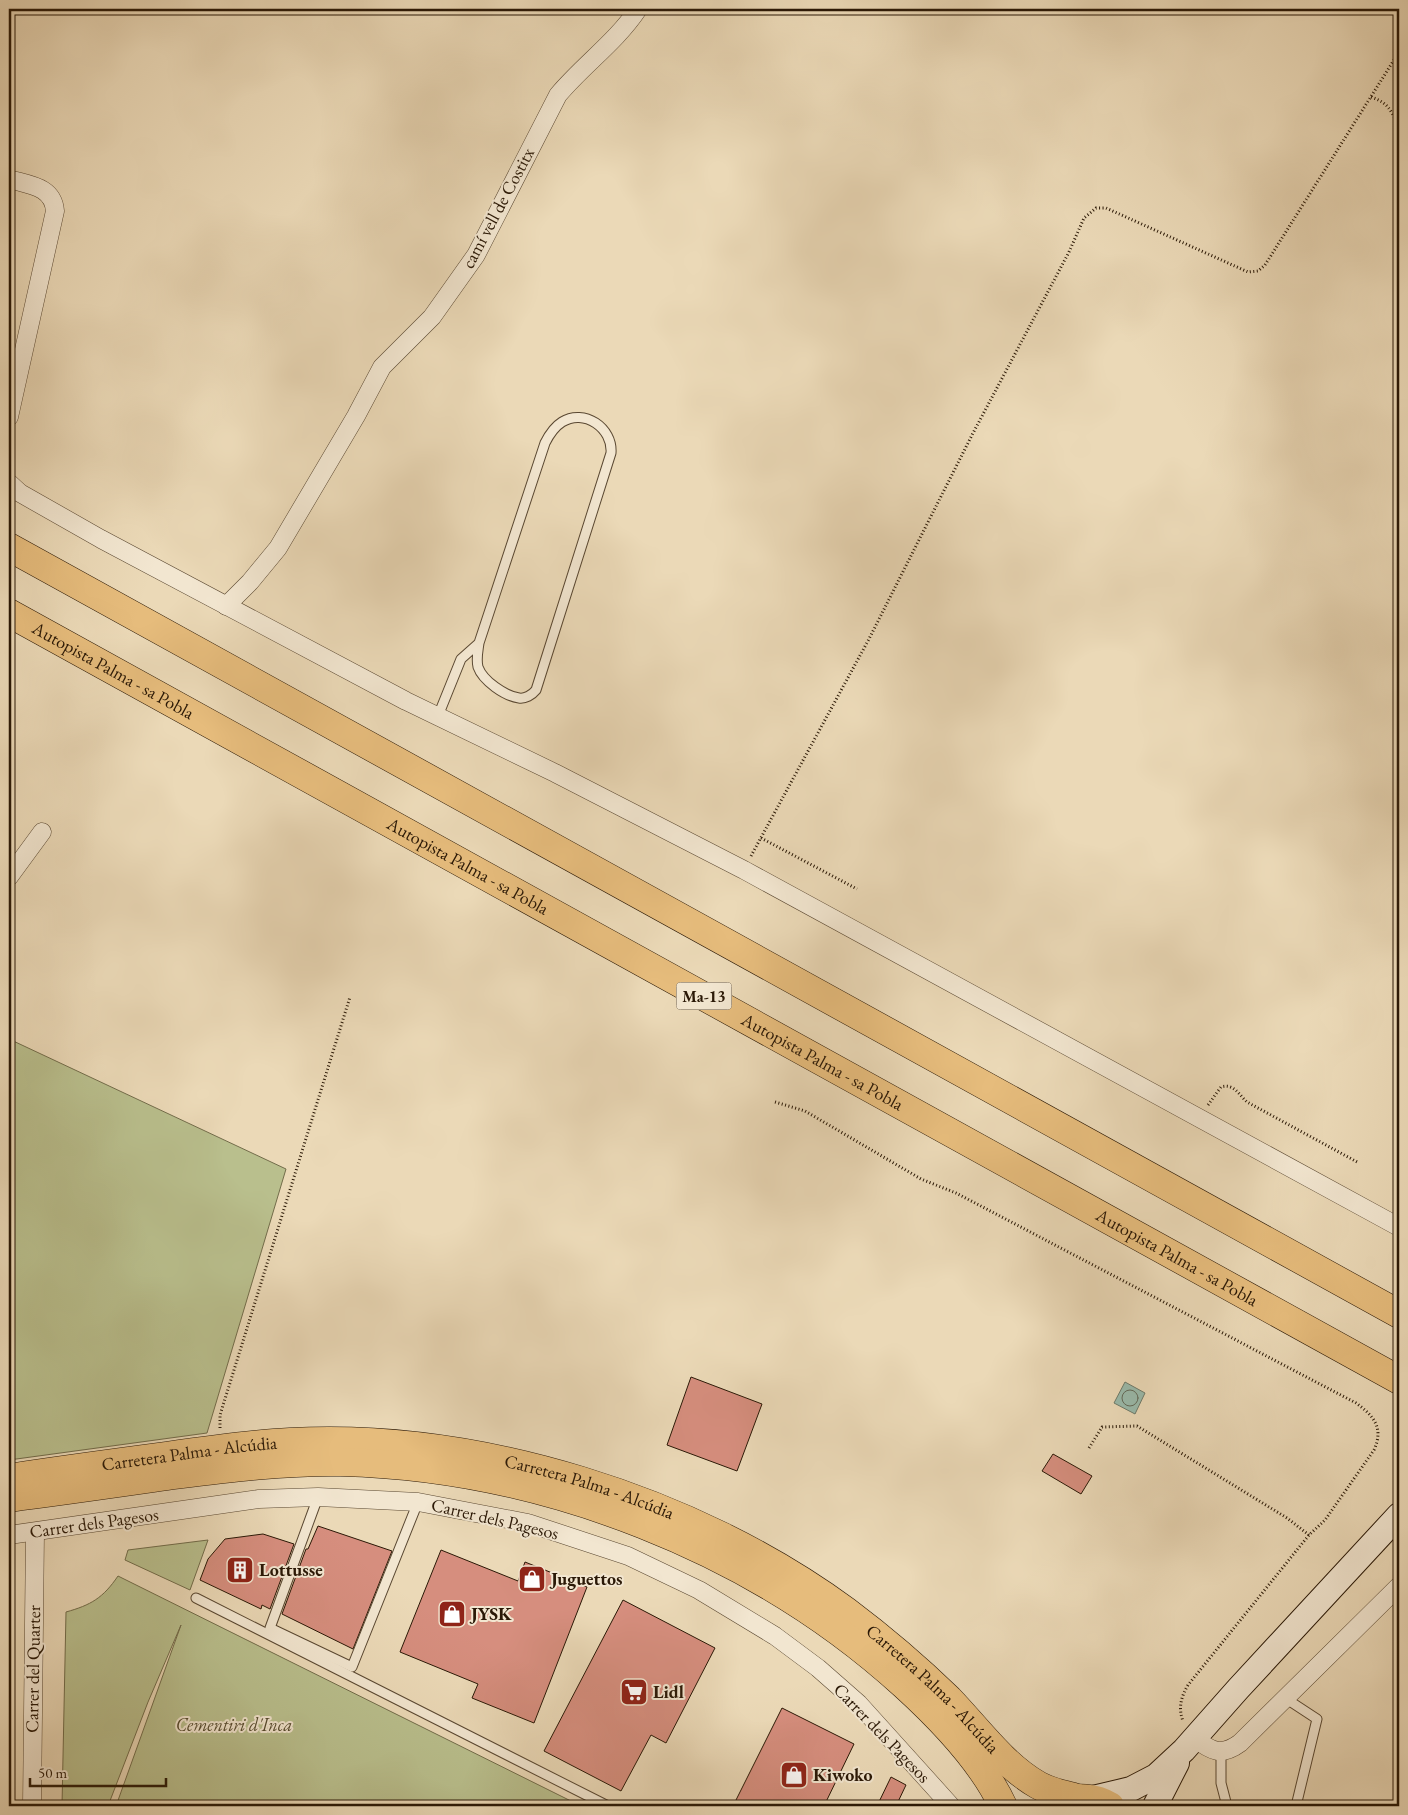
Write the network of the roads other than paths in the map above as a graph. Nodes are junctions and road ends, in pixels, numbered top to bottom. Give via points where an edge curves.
1 (638, 9) edge
2 (9, 179) edge
3 (9, 417) edge
4 (9, 483) edge
5 (9, 547) edge
6 (226, 606) junction
7 (9, 613) edge
8 (479, 643) junction
9 (438, 716) junction
10 (42, 832) dead end
11 (9, 877) edge
12 (1399, 1227) edge
13 (1399, 1314) edge
14 (1399, 1380) edge
15 (9, 1478) edge
16 (318, 1497) junction
17 (9, 1498) edge
18 (418, 1502) junction
19 (1399, 1516) edge
20 (35, 1532) junction
21 (9, 1535) edge
22 (1399, 1586) edge
23 (196, 1598) dead end
24 (1285, 1698) junction
25 (1189, 1744) junction
26 (1221, 1751) junction
27 (1092, 1801) edge
28 (32, 1806) edge
29 (608, 1806) edge
30 (951, 1806) edge
31 (1003, 1806) edge
32 (1051, 1806) edge
33 (1156, 1806) edge
34 (1227, 1806) edge
35 (1296, 1806) edge

1 - 6 street, camí vell de Costitx via 612,42 558,95 476,255 432,316 382,368 278,548
2 - 3 street via 44,190 52,199 54,211
4 - 6 street via 28,498
5 - 13 highway
6 - 9 street
7 - 14 highway, Autopista Palma - sa Pobla / Ma-13
8 - 8 lane via 544,443 555,428 568,419 577,417 598,424 608,434 611,453 536,690 530,696 517,698 490,683 481,674 477,662
8 - 9 lane via 461,659
9 - 12 street via 744,870
10 - 11 street
15 - 27 highway, Carretera Palma - Alcúdia via 221,1448 323,1441 457,1452 555,1474 673,1515 743,1547 809,1586 841,1607 917,1669 1017,1771 1039,1786
16 - 18 street, Carrer dels Pagesos
16 - 18 lane via 270,1628 352,1667
16 - 20 street, Carrer dels Pagesos via 259,1499
17 - 31 highway, Carretera Palma - Alcúdia via 258,1464 343,1462 468,1474 590,1505 725,1561 781,1592 850,1639 929,1708 970,1755
18 - 30 street, Carrer dels Pagesos via 528,1523 628,1556 699,1590 775,1636 818,1668 859,1704
19 - 25 main road
20 - 21 street, Carrer dels Pagesos
20 - 28 street, Carrer del Quarter
22 - 24 street
23 - 29 lane
24 - 26 street via 1240,1743
24 - 35 lane via 1317,1719
25 - 26 street
25 - 27 main road via 1149,1781
25 - 33 main road
26 - 34 lane via 1221,1783
27 - 32 highway via 1064,1800

